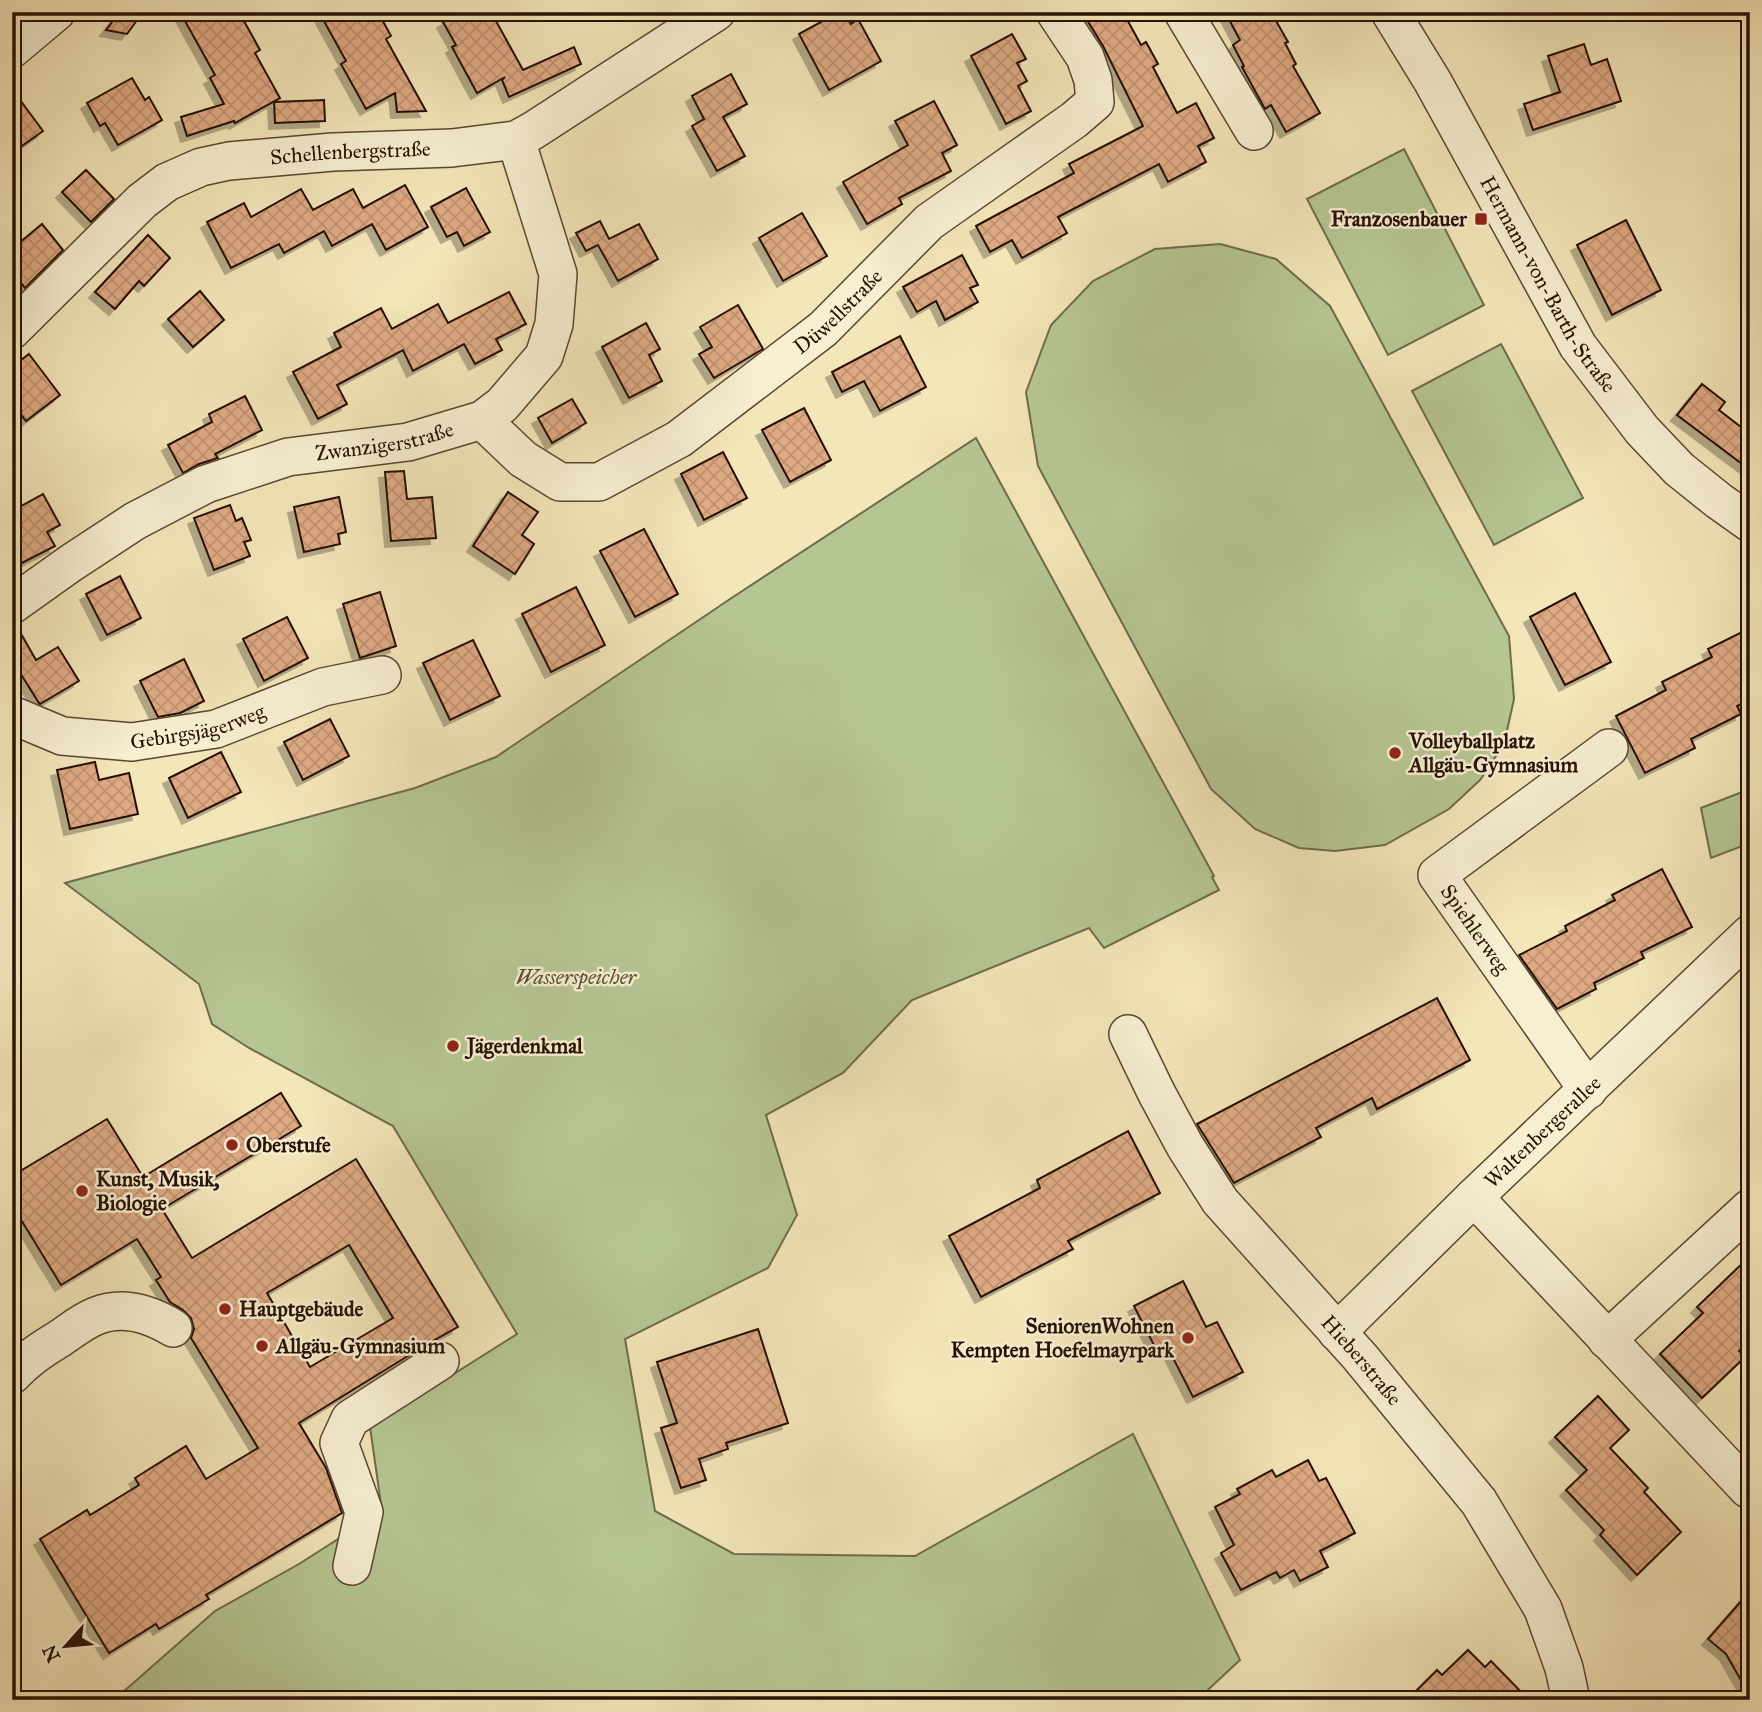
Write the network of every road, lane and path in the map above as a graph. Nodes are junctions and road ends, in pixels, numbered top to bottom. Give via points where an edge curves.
1 (56, 12) edge
2 (716, 12) edge
3 (1055, 12) edge
4 (1183, 12) edge
5 (1402, 15) edge
6 (12, 49) edge
7 (1254, 131) dead end
8 (516, 140) junction
9 (12, 331) edge
10 (482, 420) junction
11 (1750, 523) edge
12 (12, 605) edge
13 (382, 675) dead end
14 (12, 715) edge
15 (1609, 748) dead end
16 (1750, 934) edge
17 (1128, 1034) dead end
18 (1588, 1090) junction
19 (1475, 1197) junction
20 (1750, 1208) edge
21 (173, 1328) dead end
22 (1337, 1332) junction
23 (1607, 1340) junction
24 (440, 1361) dead end
25 (12, 1375) edge
26 (1748, 1489) dead end
27 (352, 1566) dead end
28 (1571, 1700) edge

1 - 6 street
2 - 8 street, Schellenbergstraße
3 - 10 street, Düwellstraße via 1085,57 1095,102 929,222 823,329 679,439 599,482 560,482 523,459
4 - 7 street
5 - 11 street, Hermann-von-Barth-Straße via 1433,82 1578,346 1642,430 1679,469
8 - 9 street, Schellenbergstraße via 452,149 333,152 201,167 167,182 142,201
8 - 10 street, Zwanzigerstraße via 558,274 554,324 544,356 502,405
10 - 12 street, Zwanzigerstraße via 408,442 288,457 206,484 135,521
13 - 14 street, Gebirgsjägerweg via 323,687 216,729 132,742 62,736
15 - 18 street, Spiehlerweg via 1437,875
16 - 18 street, Waltenbergerallee
17 - 22 street, Hieberstraße via 1220,1201
18 - 19 street, Waltenbergerallee
19 - 22 street, Waltenbergerallee
19 - 23 street
20 - 23 street
21 - 25 street via 145,1314 119,1311 96,1316 26,1360
22 - 28 street, Hieberstraße via 1479,1502 1543,1609
23 - 26 street
24 - 27 street via 349,1419 339,1443 364,1513

